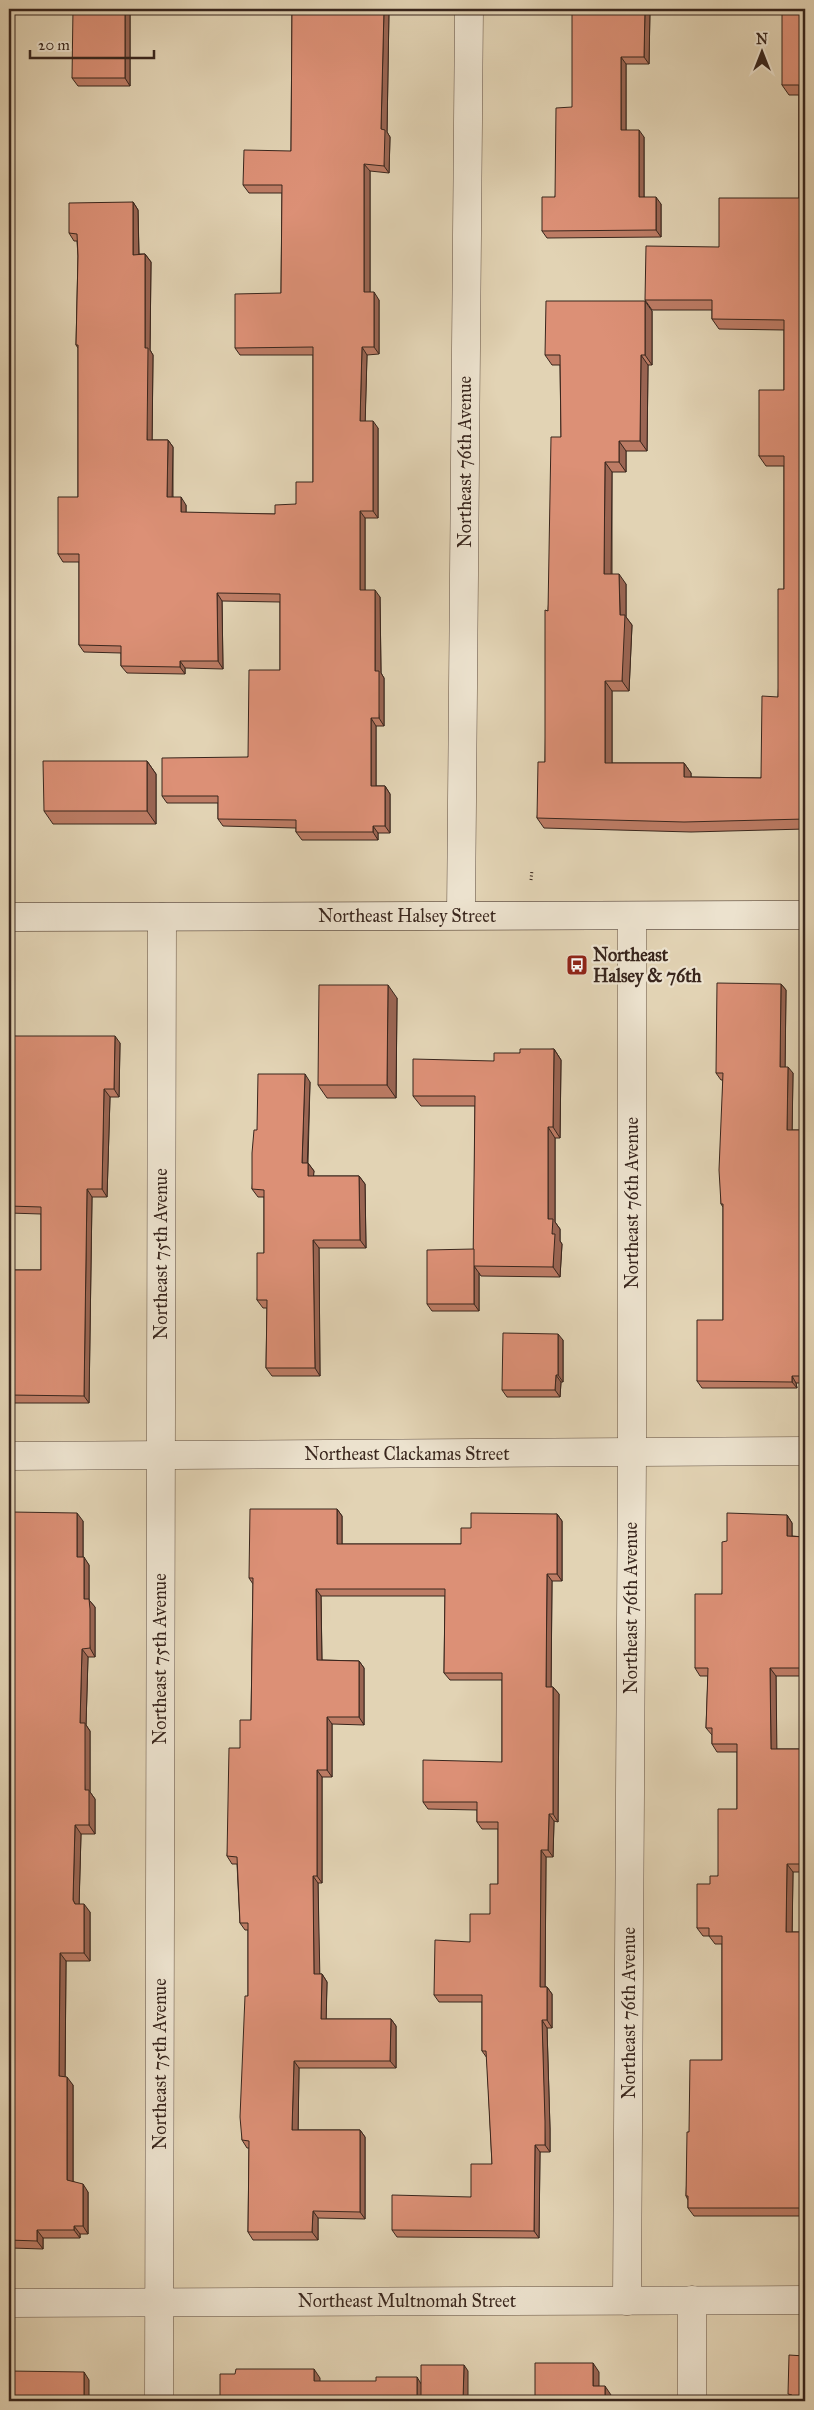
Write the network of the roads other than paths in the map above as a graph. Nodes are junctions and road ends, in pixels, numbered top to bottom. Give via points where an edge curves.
1 (469, 9) edge
2 (461, 915) junction
3 (805, 915) edge
4 (632, 916) junction
5 (9, 917) edge
6 (162, 917) junction
7 (805, 1451) edge
8 (160, 1454) junction
9 (632, 1454) junction
10 (9, 1456) edge
11 (692, 2300) junction
12 (805, 2300) edge
13 (627, 2301) junction
14 (160, 2302) junction
15 (9, 2303) edge
16 (159, 2401) edge
17 (692, 2401) edge

1 - 2 street, Northeast 76th Avenue
2 - 4 street, Northeast Halsey Street
2 - 6 street, Northeast Halsey Street
3 - 4 street, Northeast Halsey Street
4 - 9 street, Northeast 76th Avenue
5 - 6 street, Northeast Halsey Street
6 - 8 street, Northeast 75th Avenue
7 - 9 street, Northeast Clackamas Street
8 - 9 street, Northeast Clackamas Street
8 - 10 street, Northeast Clackamas Street
8 - 14 street, Northeast 75th Avenue
9 - 13 street, Northeast 76th Avenue
11 - 12 street, Northeast Multnomah Street
11 - 13 street, Northeast Multnomah Street
11 - 17 street
13 - 14 street, Northeast Multnomah Street
14 - 15 street, Northeast Multnomah Street
14 - 16 street, Northeast 75th Avenue

